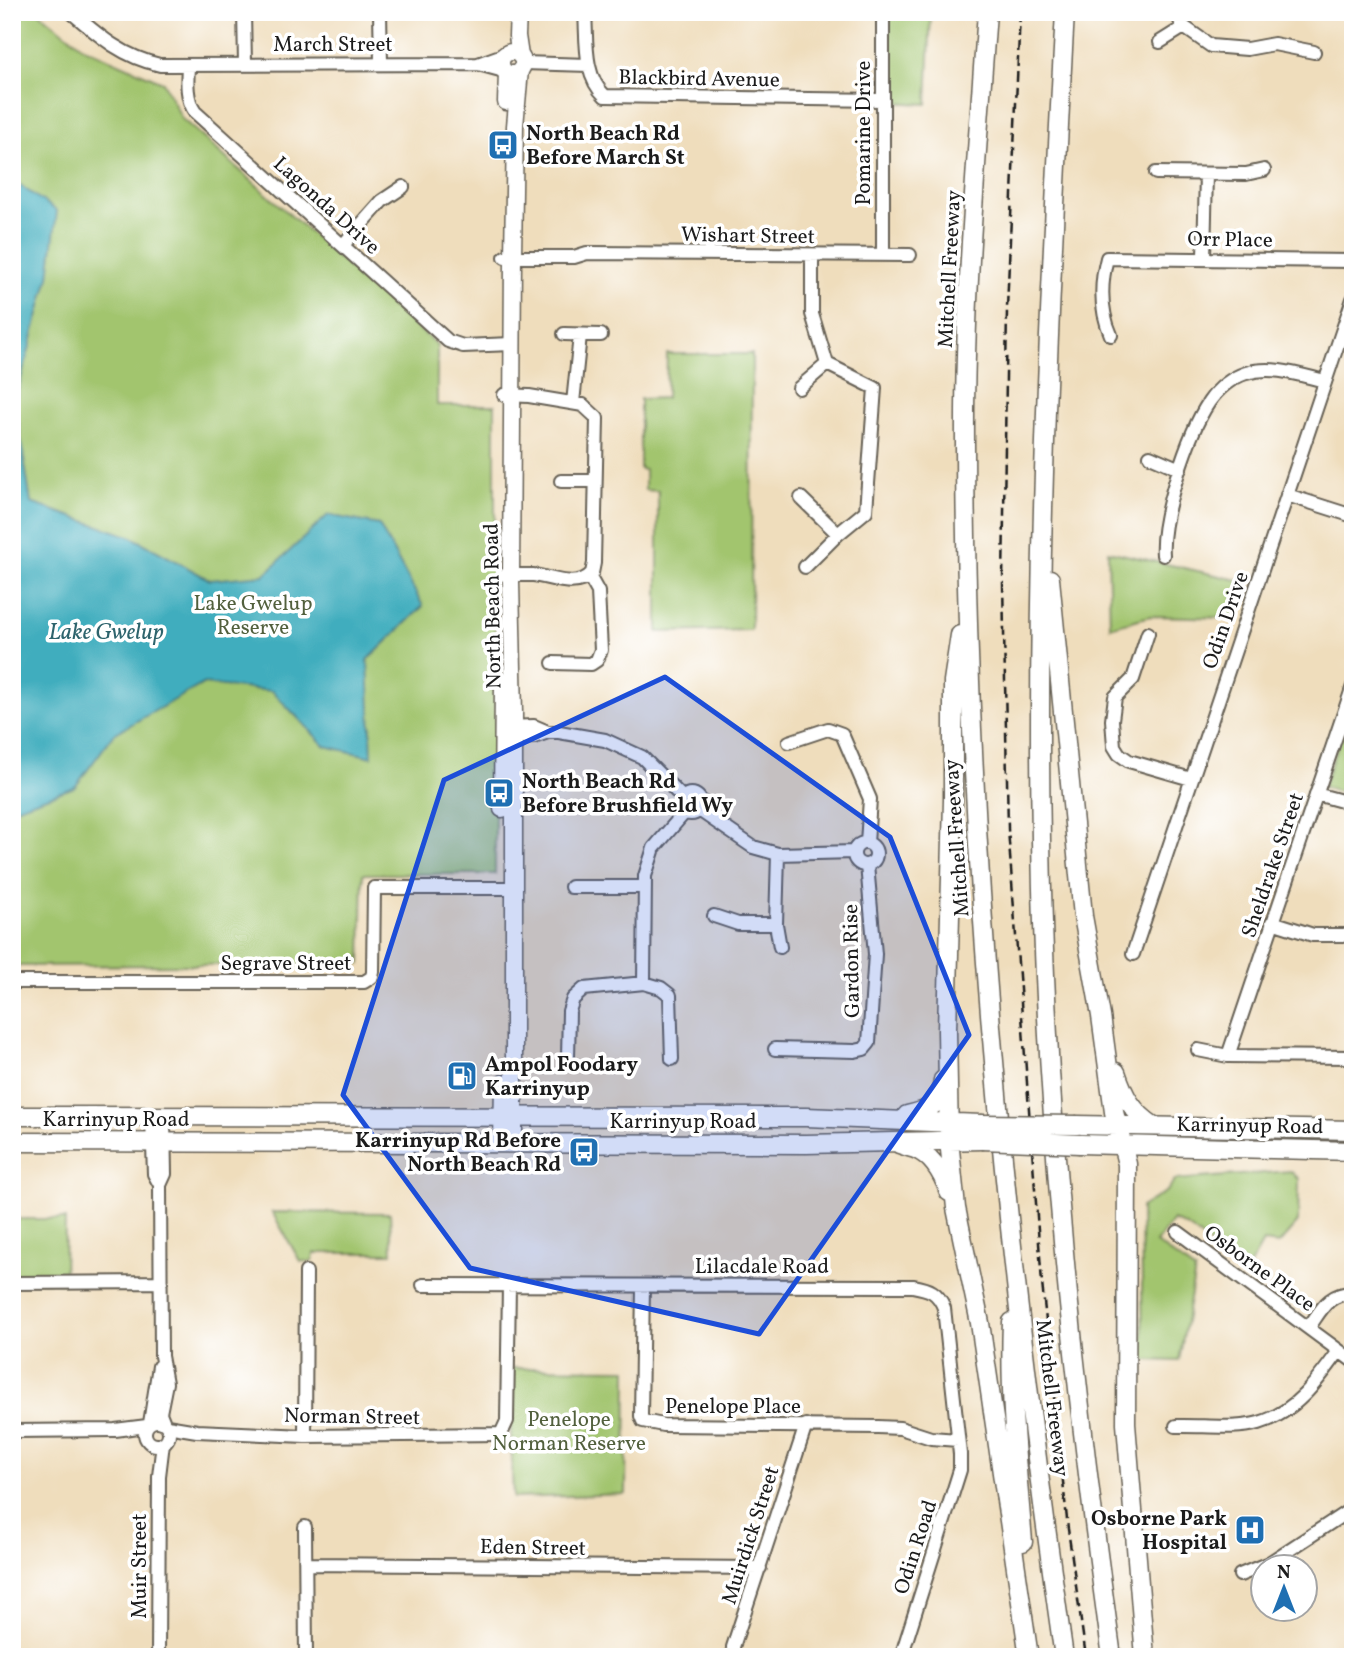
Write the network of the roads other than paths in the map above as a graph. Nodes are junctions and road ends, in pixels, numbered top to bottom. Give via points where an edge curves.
1 (71, 12) edge
2 (244, 12) edge
3 (380, 12) edge
4 (508, 12) edge
5 (518, 12) edge
6 (585, 12) edge
7 (883, 12) edge
8 (987, 12) edge
9 (1065, 12) edge
10 (1175, 12) edge
11 (1184, 27) junction
12 (1160, 43) dead end
13 (1314, 52) dead end
14 (381, 62) junction
15 (512, 63) junction
16 (245, 64) junction
17 (589, 65) junction
18 (188, 67) junction
19 (882, 100) junction
20 (1264, 170) dead end
21 (1156, 173) dead end
22 (1206, 174) junction
23 (403, 187) dead end
24 (343, 245) junction
25 (509, 253) junction
26 (883, 254) junction
27 (910, 255) dead end
28 (812, 256) junction
29 (1204, 257) junction
30 (1353, 261) edge
31 (1353, 299) edge
32 (564, 334) dead end
33 (580, 335) junction
34 (601, 335) dead end
35 (1111, 335) dead end
36 (508, 348) junction
37 (827, 364) junction
38 (1325, 381) junction
39 (799, 388) dead end
40 (508, 396) junction
41 (573, 403) junction
42 (1150, 456) dead end
43 (1180, 468) junction
44 (561, 481) dead end
45 (594, 481) junction
46 (1287, 495) junction
47 (801, 498) dead end
48 (1042, 506) junction
49 (1353, 516) edge
50 (838, 534) junction
51 (1163, 555) dead end
52 (805, 567) dead end
53 (589, 576) junction
54 (507, 579) junction
55 (967, 597) junction
56 (1148, 633) dead end
57 (553, 663) dead end
58 (1353, 686) edge
59 (508, 732) junction
60 (789, 743) dead end
61 (1191, 779) junction
62 (1316, 794) junction
63 (683, 798) junction
64 (1353, 804) edge
65 (699, 810) junction
66 (685, 812) junction
67 (867, 843) junction
68 (854, 852) junction
69 (778, 854) junction
70 (867, 865) junction
71 (571, 887) dead end
72 (645, 887) junction
73 (507, 888) junction
74 (714, 915) dead end
75 (1272, 922) junction
76 (776, 924) junction
77 (1353, 935) edge
78 (780, 947) dead end
79 (1133, 954) dead end
80 (372, 977) junction
81 (12, 982) edge
82 (644, 983) junction
83 (382, 987) dead end
84 (947, 1031) junction
85 (1104, 1039) junction
86 (775, 1049) dead end
87 (1198, 1050) dead end
88 (1227, 1056) junction
89 (568, 1057) dead end
90 (1353, 1057) edge
91 (672, 1059) dead end
92 (12, 1116) edge
93 (508, 1116) junction
94 (806, 1117) junction
95 (158, 1118) junction
96 (858, 1119) junction
97 (1117, 1126) junction
98 (1154, 1126) junction
99 (1353, 1130) edge
100 (949, 1131) junction
101 (981, 1132) junction
102 (893, 1141) junction
103 (12, 1142) edge
104 (159, 1142) junction
105 (508, 1143) junction
106 (806, 1144) junction
107 (1124, 1146) junction
108 (1206, 1147) junction
109 (1353, 1151) edge
110 (1128, 1192) junction
111 (956, 1208) junction
112 (1178, 1232) dead end
113 (1014, 1269) junction
114 (306, 1272) dead end
115 (161, 1282) junction
116 (12, 1283) edge
117 (423, 1285) dead end
118 (509, 1285) junction
119 (643, 1286) junction
120 (1353, 1293) edge
121 (1308, 1327) junction
122 (1339, 1351) junction
123 (162, 1356) junction
124 (1353, 1361) edge
125 (806, 1425) junction
126 (1176, 1426) dead end
127 (12, 1431) edge
128 (148, 1433) junction
129 (165, 1433) junction
130 (305, 1436) junction
131 (958, 1440) junction
132 (960, 1454) joint
133 (159, 1476) junction
134 (1353, 1508) edge
135 (305, 1527) dead end
136 (306, 1564) junction
137 (760, 1569) junction
138 (1240, 1574) dead end
139 (900, 1655) edge
140 (158, 1656) edge
141 (306, 1657) edge
142 (734, 1657) edge
143 (1031, 1657) edge
144 (1064, 1657) edge
145 (1112, 1657) edge
146 (1145, 1657) edge

1 - 18 street, March Street via 110,46 140,61
2 - 16 street
3 - 14 street
4 - 15 main road, North Beach Road
5 - 15 main road, North Beach Road
6 - 17 street, Blackbird Avenue
7 - 19 street, Pomarine Drive
8 - 55 highway, Mitchell Freeway via 969,290
9 - 48 highway, Mitchell Freeway
10 - 11 street
11 - 12 street
11 - 13 street via 1211,46 1247,49 1274,44
14 - 15 street, March Street
14 - 16 street, March Street
15 - 17 street, March Street
15 - 25 main road, North Beach Road via 515,126
16 - 18 street, March Street
17 - 19 street, Blackbird Avenue via 598,90 615,98
18 - 24 street, Lagonda Drive via 187,91 195,112
19 - 26 street, Pomarine Drive
20 - 22 street
21 - 22 street
22 - 29 street
23 - 24 street via 382,201
24 - 36 street, Lagonda Drive via 448,341 481,351
25 - 28 street, Wishart Street via 574,249 587,253
25 - 36 main road, North Beach Road
26 - 27 street, Wishart Street
26 - 28 street, Wishart Street
28 - 37 street via 812,314
29 - 30 street, Orr Place
29 - 35 street, Orr Place via 1107,258 1102,275 1102,316
31 - 38 street, Odin Drive
32 - 33 street
33 - 34 street
33 - 41 street
36 - 40 main road, North Beach Road
37 - 39 street
37 - 50 street via 875,388 866,511
38 - 43 street via 1268,370 1245,373 1227,383 1209,402
38 - 46 street, Odin Drive
40 - 41 street
40 - 54 main road, North Beach Road
41 - 45 street via 583,404 597,418
42 - 43 street
43 - 51 street via 1161,539
44 - 45 street
45 - 53 street via 594,563
46 - 49 street
46 - 61 street, Odin Drive
47 - 50 street
48 - 85 highway via 1083,915
48 - 145 highway, Mitchell Freeway via 1041,802 1048,1021 1064,1258
50 - 52 street
53 - 54 street via 580,581 536,575
53 - 57 street via 598,592 601,650 597,660 591,664
54 - 59 main road, North Beach Road
55 - 84 highway via 953,681
55 - 113 highway, Mitchell Freeway via 987,969
56 - 61 street via 1133,680 1115,697 1114,746 1129,761
58 - 62 street, Sheldrake Street
59 - 63 street via 534,726 624,747 642,757
59 - 73 main road, North Beach Road
60 - 67 street via 828,729 842,734 870,799
61 - 79 street, Odin Drive
62 - 64 street
62 - 75 street, Sheldrake Street
63 - 65 street via 697,796
63 - 66 street
65 - 66 street
65 - 69 street via 753,847
66 - 72 street via 654,848
67 - 68 street
67 - 70 street via 877,854
68 - 69 street
68 - 70 street via 859,863
69 - 76 street
70 - 86 street, Gardon Rise via 875,954 869,1044 859,1051
71 - 72 street
72 - 82 street
73 - 80 street, Segrave Street via 374,888
73 - 93 main road, North Beach Road
74 - 76 street via 738,924
75 - 77 street via 1313,935
75 - 88 street, Sheldrake Street
76 - 78 street
80 - 81 street, Segrave Street via 364,982
80 - 83 street
82 - 89 street via 584,989 573,999
82 - 91 street via 670,995
84 - 96 highway via 943,1084 932,1107 907,1115
84 - 100 highway
85 - 97 highway
85 - 98 highway via 1122,1091 1133,1110
87 - 88 street
88 - 90 street
92 - 95 highway, Karrinyup Road
93 - 94 highway, Karrinyup Road
93 - 95 highway, Karrinyup Road
93 - 105 main road, North Beach Road
94 - 96 highway, Karrinyup Road
94 - 106 highway
95 - 104 street, Muir Street
96 - 100 highway, Karrinyup Road
97 - 98 highway, Karrinyup Road
97 - 101 highway, Karrinyup Road, bridge
97 - 107 highway
98 - 99 highway, Karrinyup Road
100 - 101 highway, Karrinyup Road
100 - 102 highway, Karrinyup Road
100 - 111 highway
101 - 107 highway, Karrinyup Road, bridge
102 - 106 highway, Karrinyup Road
102 - 111 highway via 918,1151 938,1168
103 - 104 highway, Karrinyup Road
104 - 105 highway, Karrinyup Road
104 - 115 street, Muir Street via 154,1174 160,1185
105 - 106 highway, Karrinyup Road
107 - 108 highway, Karrinyup Road
107 - 110 highway
108 - 109 highway, Karrinyup Road
108 - 110 highway via 1144,1158 1136,1166
110 - 146 highway via 1126,1424
111 - 143 highway via 980,1323
112 - 121 street, Osborne Place
113 - 143 highway via 1010,1361
113 - 144 highway, Mitchell Freeway
114 - 130 street
115 - 116 street
115 - 123 street, Muir Street
117 - 118 street, Lilacdale Road
118 - 119 street, Lilacdale Road
118 - 130 street, Norman Street via 504,1431 496,1436
119 - 125 street, Penelope Place via 643,1422
119 - 131 street, Lilacdale Road via 913,1286 933,1290 944,1308
120 - 121 street via 1335,1295
121 - 122 street, Osborne Place
122 - 124 street, Osborne Place
122 - 126 street via 1302,1398 1268,1420 1248,1425
123 - 128 street, Muir Street
123 - 129 street, Muir Street via 166,1383 160,1413
125 - 131 street, Penelope Place via 900,1428 931,1438
125 - 137 street, Muirdick Street
127 - 128 street
128 - 129 street via 157,1421
128 - 129 street via 155,1445
128 - 133 street, Muir Street
129 - 130 street, Norman Street via 197,1430
129 - 133 street, Muir Street
131 - 132 street, Lilacdale Road
132 - 139 street, Odin Road via 960,1470
133 - 140 street, Muir Street
134 - 138 street via 1269,1563
135 - 136 street
136 - 137 street, Eden Street
136 - 141 street
137 - 142 street, Muirdick Street via 733,1647

